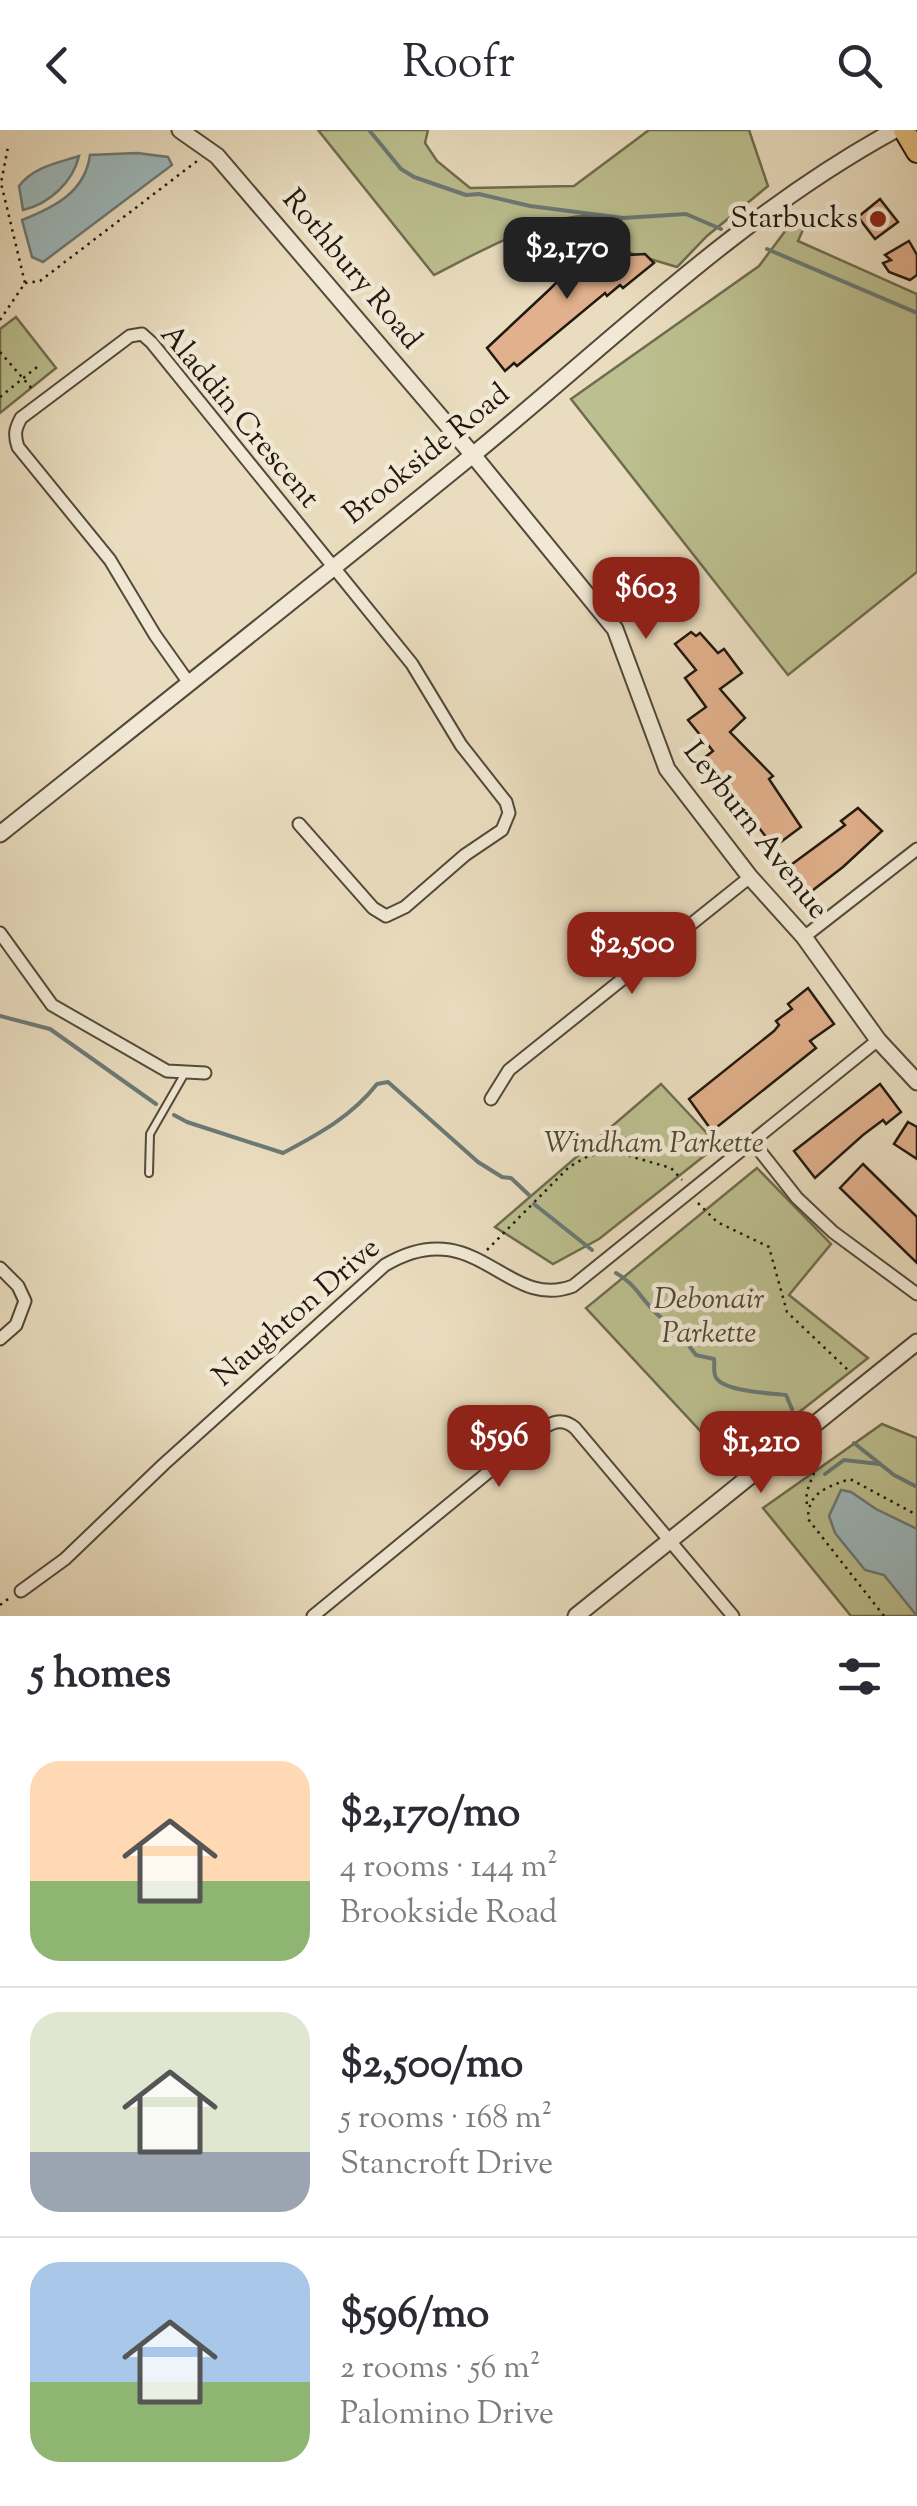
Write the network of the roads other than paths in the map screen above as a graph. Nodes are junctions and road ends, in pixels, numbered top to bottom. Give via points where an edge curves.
1 (180, 130) edge
2 (895, 130) edge
3 (904, 130) edge
4 (917, 152) edge
5 (472, 455) junction
6 (331, 568) junction
7 (189, 683) junction
8 (299, 824) dead end
9 (0, 834) edge
10 (917, 849) edge
11 (750, 876) junction
12 (0, 933) edge
13 (804, 937) junction
14 (878, 1040) junction
15 (185, 1072) junction
16 (205, 1073) dead end
17 (917, 1082) edge
18 (492, 1099) dead end
19 (752, 1141) junction
20 (148, 1173) dead end
21 (0, 1268) edge
22 (917, 1294) edge
23 (0, 1338) edge
24 (917, 1342) edge
25 (669, 1541) junction
26 (21, 1591) dead end
27 (313, 1616) edge
28 (576, 1616) edge
29 (733, 1616) edge

1 - 5 street, Rothbury Road via 218,156
2 - 5 street, Brookside Road via 758,218
3 - 4 main road
5 - 6 street, Brookside Road
5 - 11 street, Leyburn Avenue via 615,629 666,769
6 - 7 street, Brookside Road
6 - 7 street, Aladdin Crescent via 142,334 130,336 21,418 18,447 110,560
6 - 8 street via 412,664 510,813 502,830 386,916
7 - 9 street, Brookside Road
10 - 13 street
11 - 13 street, Leyburn Avenue
11 - 18 street via 509,1070
12 - 15 street via 52,1005 167,1071
13 - 14 street, Leyburn Avenue
14 - 17 street, Leyburn Avenue
14 - 19 street, Naughton Drive
15 - 16 street
15 - 20 lane via 150,1134
19 - 22 street via 833,1232
19 - 26 street, Naughton Drive via 614,1256 561,1290 532,1289 444,1248 405,1253 368,1277 65,1559
21 - 23 street via 25,1301 16,1325
24 - 25 street
25 - 27 street via 575,1428 558,1421
25 - 28 street
25 - 29 street

